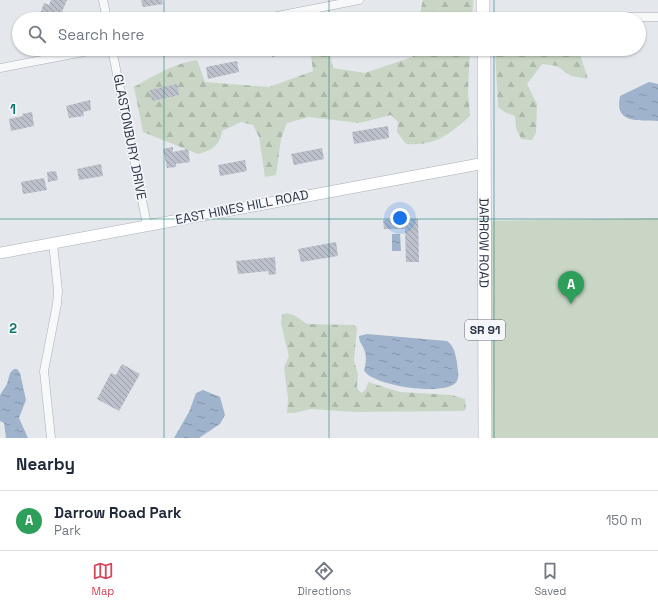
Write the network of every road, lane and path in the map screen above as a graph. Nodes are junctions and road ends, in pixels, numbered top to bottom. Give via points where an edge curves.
1 (103, 0) edge
2 (359, 0) edge
3 (483, 0) edge
4 (106, 12) edge
5 (298, 12) edge
6 (483, 12) edge
7 (646, 17) edge
8 (658, 17) edge
9 (63, 56) edge
10 (113, 56) edge
11 (484, 56) edge
12 (0, 68) edge
13 (485, 163) junction
14 (146, 225) junction
15 (53, 243) junction
16 (0, 253) edge
17 (52, 438) edge
18 (485, 438) edge

1 - 4 street
2 - 5 street
3 - 6 main road
7 - 8 street
9 - 12 street
10 - 14 street, GLASTONBURY DRIVE
11 - 13 main road, DARROW ROAD / SR 91
13 - 14 street, EAST HINES HILL ROAD
13 - 18 main road, DARROW ROAD / SR 91
14 - 15 street, EAST HINES HILL ROAD
15 - 16 street, EAST HINES HILL ROAD
15 - 17 street via 58,291 44,371 44,388

